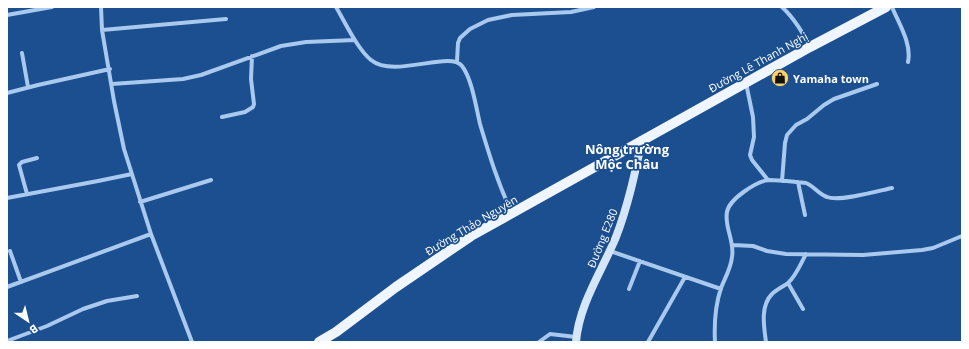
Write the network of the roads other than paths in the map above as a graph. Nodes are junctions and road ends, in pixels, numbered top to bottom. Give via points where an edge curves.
1 (52, 7) edge
2 (100, 7) edge
3 (336, 7) edge
4 (594, 7) edge
5 (782, 7) edge
6 (886, 7) edge
7 (892, 7) edge
8 (7, 15) edge
9 (226, 19) dead end
10 (102, 30) junction
11 (355, 40) junction
12 (810, 47) junction
13 (22, 53) dead end
14 (252, 56) junction
15 (457, 62) junction
16 (908, 62) dead end
17 (110, 69) junction
18 (746, 83) junction
19 (112, 84) junction
20 (877, 84) dead end
21 (28, 87) junction
22 (7, 93) edge
23 (222, 117) dead end
24 (642, 140) junction
25 (37, 158) dead end
26 (132, 174) junction
27 (211, 180) dead end
28 (768, 180) junction
29 (782, 181) junction
30 (798, 182) junction
31 (892, 188) dead end
32 (28, 194) junction
33 (7, 198) edge
34 (140, 202) junction
35 (512, 213) junction
36 (805, 215) dead end
37 (151, 234) junction
38 (962, 236) edge
39 (733, 245) junction
40 (10, 250) dead end
41 (610, 251) junction
42 (806, 254) junction
43 (640, 261) junction
44 (685, 277) junction
45 (21, 282) junction
46 (788, 283) junction
47 (7, 287) edge
48 (629, 289) dead end
49 (721, 289) junction
50 (137, 296) dead end
51 (803, 309) dead end
52 (576, 340) edge
53 (7, 341) edge
54 (192, 342) edge
55 (319, 342) edge
56 (540, 342) edge
57 (648, 342) edge
58 (715, 342) edge
59 (766, 342) edge

1 - 8 street
2 - 10 street
3 - 11 street
4 - 15 street via 571,12 512,15 488,20 470,29 460,38
5 - 12 street via 800,28
6 - 12 main road, Đường Lê Thanh Nghị
7 - 16 street via 908,44
9 - 10 street
10 - 17 street
11 - 14 street via 294,43
11 - 15 street via 370,60 384,67
12 - 18 main road, Đường Lê Thanh Nghị
13 - 21 street
14 - 19 street via 183,79
14 - 23 street via 253,107 245,112
15 - 35 street via 462,65 470,85 491,159
17 - 19 street
17 - 21 street
18 - 24 main road, Đường Lê Thanh Nghị
18 - 28 street via 754,123 750,155
19 - 26 street via 124,149
20 - 29 street via 834,99 796,125 787,135 785,143
21 - 22 street
24 - 35 main road, Đường Thảo Nguyên
24 - 41 main road, Đường E280 via 628,202
25 - 32 street via 19,165
26 - 32 street
26 - 34 street
27 - 34 street
28 - 29 street
28 - 39 street via 756,185 729,205 727,218
29 - 30 street
30 - 31 street via 811,185 832,199
30 - 36 street
32 - 33 street
34 - 37 street
35 - 55 main road, Đường Thảo Nguyên via 464,240
37 - 45 street
37 - 54 street
38 - 42 street via 933,248 905,252 863,255
39 - 42 street via 753,246 777,253
39 - 49 street via 731,264
40 - 45 street
41 - 43 street
41 - 52 main road, Đường E280 via 586,303
42 - 46 street
43 - 44 street
43 - 48 street
44 - 49 street
44 - 57 street
45 - 47 street
46 - 51 street
46 - 59 street via 767,300 764,324
49 - 58 street via 715,310
50 - 53 street via 107,301 82,309
52 - 56 street via 550,334

